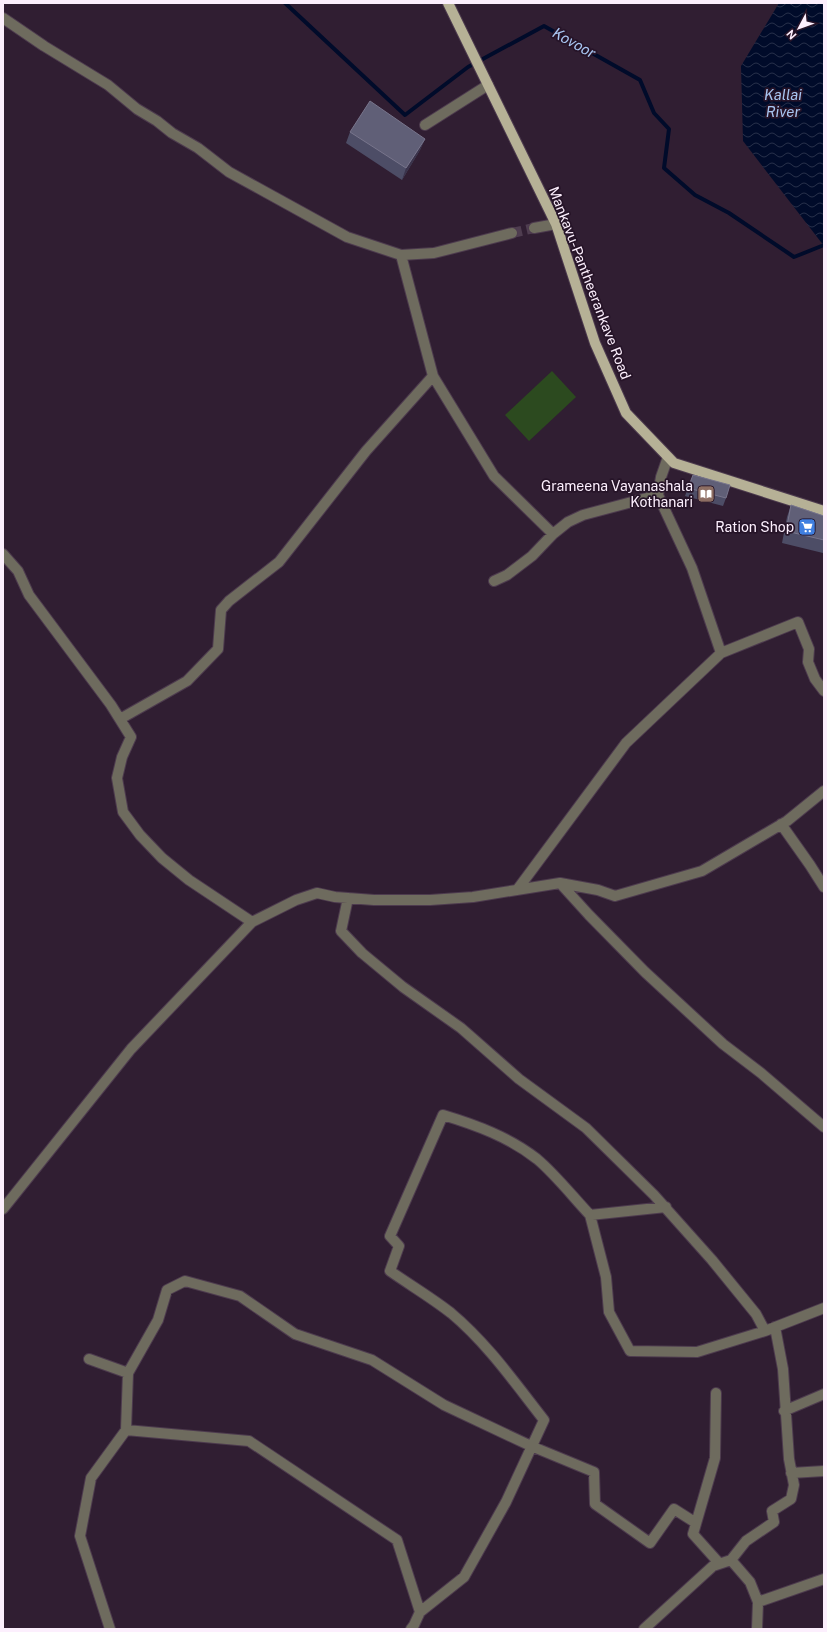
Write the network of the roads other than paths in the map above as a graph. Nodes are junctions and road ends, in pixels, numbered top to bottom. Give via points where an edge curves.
1 (448, 3) edge
2 (3, 18) edge
3 (487, 82) junction
4 (424, 125) dead end
5 (556, 224) junction
6 (534, 228) tunnel mouth
7 (512, 233) tunnel mouth
8 (401, 255) junction
9 (433, 376) junction
10 (668, 457) junction
11 (658, 495) junction
12 (824, 511) edge
13 (553, 534) junction
14 (3, 554) edge
15 (494, 581) dead end
16 (721, 653) junction
17 (824, 691) edge
18 (120, 719) junction
19 (824, 791) edge
20 (782, 824) junction
21 (560, 883) junction
22 (824, 887) edge
23 (517, 890) junction
24 (348, 898) junction
25 (252, 922) junction
26 (824, 1128) edge
27 (666, 1207) junction
28 (3, 1209) edge
29 (590, 1214) junction
30 (824, 1308) edge
31 (775, 1327) junction
32 (765, 1331) junction
33 (89, 1359) dead end
34 (128, 1373) junction
35 (716, 1393) dead end
36 (824, 1394) edge
37 (784, 1411) junction
38 (126, 1430) junction
39 (531, 1446) junction
40 (824, 1471) edge
41 (791, 1473) junction
42 (696, 1523) junction
43 (731, 1560) junction
44 (720, 1563) junction
45 (824, 1578) edge
46 (758, 1602) junction
47 (420, 1612) junction
48 (110, 1629) edge
49 (411, 1629) edge
50 (644, 1629) edge
51 (757, 1629) edge

1 - 3 main road, Mankavu-Pantheerankave Road
2 - 8 street via 108,85 137,109 198,148 229,172 347,237
3 - 4 street
3 - 5 main road, Mankavu-Pantheerankave Road
5 - 6 street
5 - 10 main road, Mankavu-Pantheerankave Road via 595,343 626,413
7 - 8 street via 434,253
8 - 9 street
9 - 13 street via 494,476
9 - 18 street via 366,451 280,562 221,610 218,649 187,682
10 - 11 street
10 - 12 main road, Mankavu-Pantheerankave Road via 674,463
11 - 13 street via 583,515 568,522
11 - 16 street via 692,568
13 - 15 street via 532,556 507,575
14 - 18 street via 18,571 33,601
16 - 17 street via 798,622 809,649 808,662 815,679
16 - 23 street via 626,743
18 - 25 street via 131,737 122,757 117,778 123,812 162,858 189,880
19 - 20 street
20 - 21 street via 702,871 615,896
20 - 22 street
21 - 23 street
21 - 26 street via 645,972 706,1028
23 - 24 street via 474,897 430,900
24 - 25 street via 317,893 296,900
24 - 27 street via 342,931 362,953 403,987 461,1028 519,1079 586,1128
25 - 28 street via 131,1049
27 - 29 street
27 - 32 street via 751,1308
29 - 32 street via 606,1277 608,1312 630,1351 697,1352
29 - 39 street via 538,1160 478,1126 443,1115 390,1236 399,1246 390,1272 450,1313 478,1338 544,1420
30 - 31 street
31 - 32 street
31 - 37 street via 783,1369
33 - 34 street
34 - 38 street
34 - 39 street via 158,1320 167,1290 185,1280 240,1296 295,1334 372,1360 444,1405
35 - 42 street via 714,1458
36 - 37 street
37 - 41 street
38 - 47 street via 249,1441 397,1540
38 - 48 street via 91,1478 80,1536
39 - 42 street via 594,1472 595,1504 650,1543 674,1509
39 - 47 street via 506,1502 464,1577
40 - 41 street
41 - 43 street via 794,1485 791,1499 772,1511 774,1522 746,1541
42 - 44 street via 693,1534
43 - 44 street
43 - 46 street via 750,1582
44 - 50 street via 713,1566
45 - 46 street
46 - 51 street
47 - 49 street

